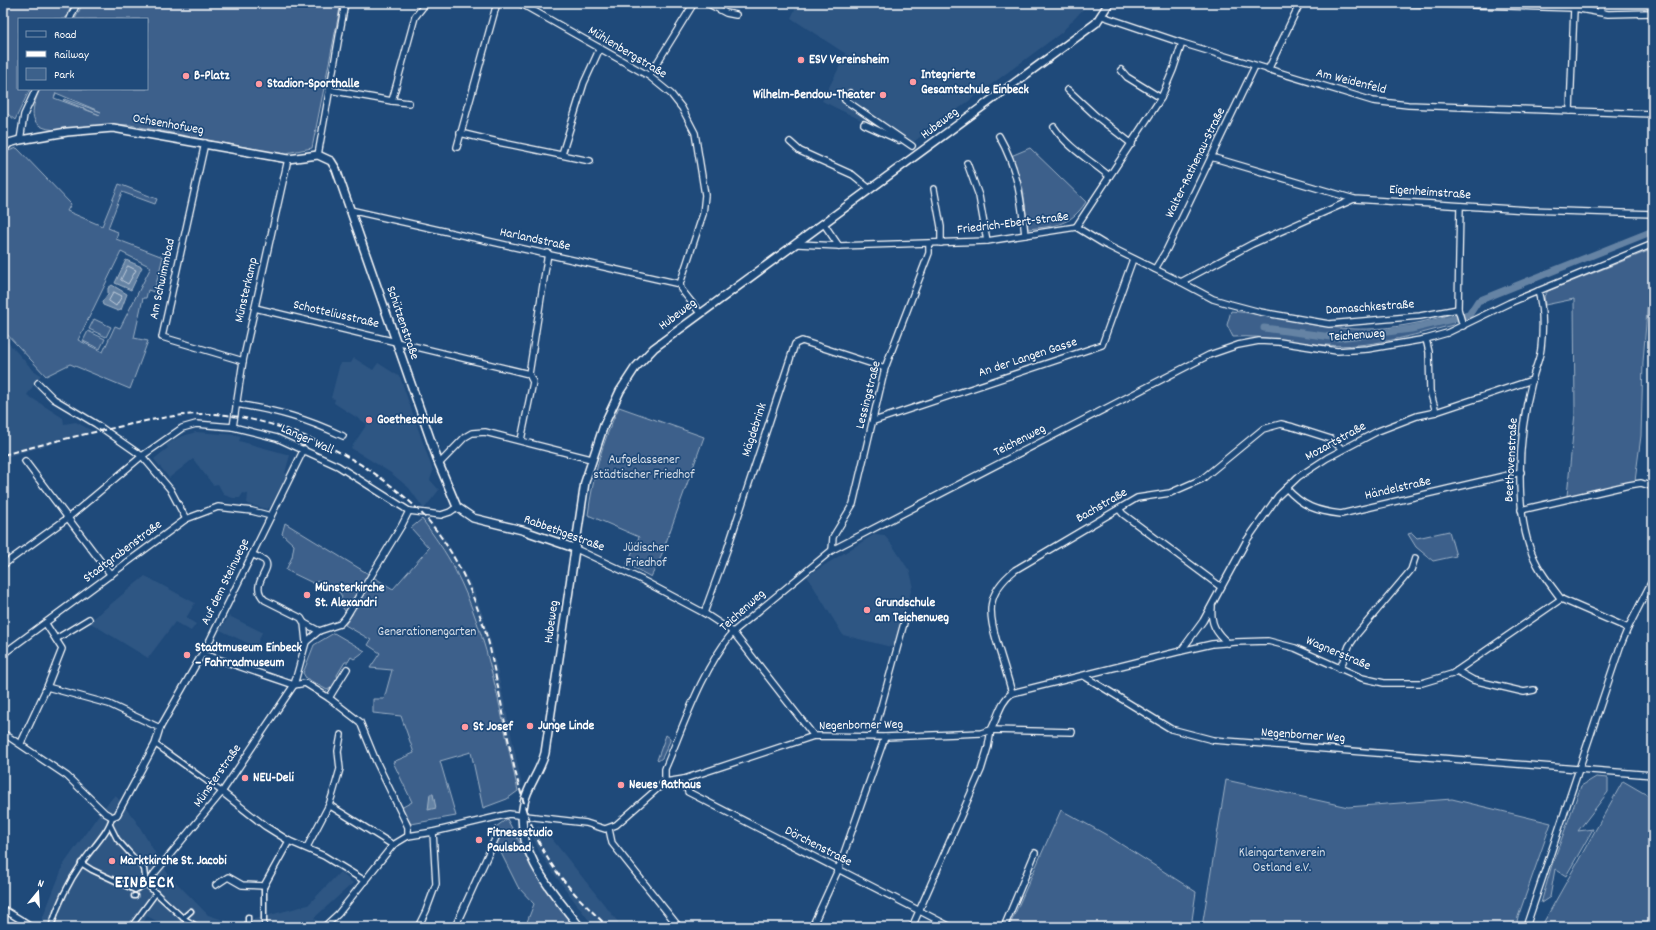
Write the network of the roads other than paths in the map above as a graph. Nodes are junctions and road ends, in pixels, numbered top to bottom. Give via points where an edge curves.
1 (77, 3) edge
2 (345, 3) edge
3 (426, 3) edge
4 (497, 3) edge
5 (520, 3) edge
6 (694, 3) edge
7 (707, 3) edge
8 (1108, 3) edge
9 (1300, 3) edge
10 (1405, 3) edge
11 (1600, 3) edge
12 (1416, 4) edge
13 (1508, 4) edge
14 (1574, 8) junction
15 (1601, 12) junction
16 (1653, 13) edge
17 (736, 15) dead end
18 (1102, 16) junction
19 (70, 18) edge
20 (1182, 43) junction
21 (600, 48) junction
22 (1255, 66) junction
23 (1120, 70) dead end
24 (1268, 70) junction
25 (649, 76) junction
26 (36, 90) edge
27 (329, 90) junction
28 (1068, 90) dead end
29 (850, 93) dead end
30 (1161, 98) junction
31 (392, 101) junction
32 (410, 103) dead end
33 (1570, 111) junction
34 (1653, 114) edge
35 (864, 124) dead end
36 (880, 124) junction
37 (1054, 127) dead end
38 (875, 129) junction
39 (460, 133) junction
40 (999, 136) dead end
41 (20, 140) junction
42 (790, 142) dead end
43 (205, 143) junction
44 (1132, 144) junction
45 (912, 146) junction
46 (456, 147) dead end
47 (3, 149) edge
48 (923, 151) junction
49 (562, 154) junction
50 (314, 155) junction
51 (1211, 157) junction
52 (288, 159) junction
53 (590, 161) dead end
54 (967, 163) dead end
55 (1109, 176) junction
56 (870, 189) junction
57 (934, 189) dead end
58 (1354, 198) junction
59 (1460, 206) junction
60 (350, 210) junction
61 (1653, 214) edge
62 (826, 227) junction
63 (1076, 227) junction
64 (1025, 235) junction
65 (987, 241) junction
66 (941, 243) junction
67 (798, 244) junction
68 (929, 244) junction
69 (1653, 244) edge
70 (839, 246) junction
71 (548, 254) junction
72 (1133, 258) junction
73 (1155, 269) junction
74 (1181, 282) junction
75 (680, 284) junction
76 (1538, 291) junction
77 (255, 308) junction
78 (1458, 309) junction
79 (700, 313) junction
80 (1463, 326) junction
81 (1426, 339) junction
82 (396, 341) junction
83 (242, 361) junction
84 (885, 368) junction
85 (529, 374) junction
86 (1532, 380) junction
87 (38, 384) dead end
88 (236, 404) junction
89 (1436, 412) junction
90 (874, 421) junction
91 (233, 427) junction
92 (343, 436) dead end
93 (521, 440) junction
94 (1342, 449) junction
95 (304, 450) junction
96 (142, 456) junction
97 (591, 459) junction
98 (25, 461) dead end
99 (439, 464) junction
100 (1521, 472) junction
101 (1653, 487) edge
102 (1286, 488) junction
103 (457, 507) junction
104 (1119, 509) junction
105 (1521, 510) junction
106 (409, 511) junction
107 (271, 516) junction
108 (69, 517) junction
109 (186, 519) junction
110 (574, 548) junction
111 (832, 550) junction
112 (252, 554) junction
113 (1415, 558) dead end
114 (3, 565) edge
115 (111, 575) junction
116 (1653, 579) edge
117 (1221, 587) junction
118 (1560, 598) junction
119 (1213, 602) junction
120 (704, 613) junction
121 (89, 619) dead end
122 (304, 623) junction
123 (904, 623) dead end
124 (46, 624) junction
125 (1628, 628) junction
126 (319, 631) junction
127 (733, 632) junction
128 (56, 639) junction
129 (306, 642) junction
130 (1228, 643) junction
131 (1181, 651) junction
132 (3, 654) edge
133 (203, 654) junction
134 (347, 669) dead end
135 (1340, 669) junction
136 (1457, 671) junction
137 (1084, 676) junction
138 (294, 685) junction
139 (47, 687) junction
140 (1534, 690) dead end
141 (1012, 693) junction
142 (329, 698) junction
143 (160, 728) junction
144 (991, 730) junction
145 (1072, 732) dead end
146 (3, 733) edge
147 (341, 735) dead end
148 (814, 736) junction
149 (873, 736) junction
150 (885, 737) junction
151 (21, 743) junction
152 (155, 744) junction
153 (1579, 768) junction
154 (1653, 775) edge
155 (684, 779) junction
156 (665, 782) junction
157 (222, 792) junction
158 (329, 805) junction
159 (522, 814) junction
160 (112, 817) junction
161 (110, 825) junction
162 (609, 829) junction
163 (431, 832) junction
164 (497, 835) dead end
165 (408, 836) junction
166 (289, 841) junction
167 (393, 846) junction
168 (307, 847) junction
169 (1035, 854) dead end
170 (81, 863) junction
171 (838, 870) junction
172 (154, 874) joint
173 (365, 881) junction
174 (146, 884) junction
175 (216, 885) dead end
176 (264, 886) junction
177 (135, 890) junction
178 (156, 893) junction
179 (135, 896) dead end
180 (3, 909) edge
181 (191, 911) dead end
182 (918, 911) junction
183 (248, 917) dead end
184 (183, 918) junction
185 (20, 920) joint
186 (195, 926) edge
187 (327, 926) edge
188 (32, 927) edge
189 (51, 927) edge
190 (131, 927) edge
191 (248, 927) edge
192 (264, 927) edge
193 (418, 927) edge
194 (455, 927) edge
195 (580, 927) edge
196 (679, 927) edge
197 (812, 927) edge
198 (912, 927) edge
199 (951, 927) edge
200 (1004, 927) edge
201 (1526, 927) edge

1 - 19 street
2 - 27 street
3 - 31 street via 415,18
4 - 39 street
5 - 21 street, Mühlenbergstraße
6 - 25 street
7 - 17 street
8 - 18 street, Hubeweg
9 - 24 street
10 - 12 street
11 - 15 street
12 - 13 street
13 - 14 street
14 - 15 street
14 - 33 street
15 - 16 street
18 - 20 street, Am Weidenfeld
18 - 48 street, Hubeweg
20 - 22 street, Am Weidenfeld
20 - 30 street
21 - 25 street, Mühlenbergstraße
21 - 49 street via 584,83
22 - 24 street, Am Weidenfeld
22 - 51 street, Walter-Rathenau-Straße
23 - 30 street
24 - 33 street, Am Weidenfeld via 1373,101 1408,105
25 - 75 street, Mühlenbergstraße via 671,94 682,108 695,132 700,155 705,191 703,214
26 - 41 street via 24,115
27 - 31 street
27 - 50 street
28 - 44 street
29 - 36 street via 845,100
30 - 44 street
31 - 32 street
33 - 34 street, Am Weidenfeld
35 - 38 street
36 - 38 street
36 - 45 street
37 - 55 street via 1072,147
38 - 45 street
39 - 46 street
39 - 49 street
40 - 64 street via 1020,187
41 - 43 street, Ochsenhofweg via 113,128
41 - 47 street, Ochsenhofweg via 9,143
42 - 56 street via 800,151 853,175
43 - 52 street, Ochsenhofweg
43 - 83 street, Am Schwimmbad via 162,337
44 - 55 street
45 - 48 street
48 - 56 street, Hubeweg
49 - 53 street
50 - 52 street, Ochsenhofweg
50 - 60 street, Schützenstraße via 330,161 336,169
51 - 58 street, Eigenheimstraße
51 - 73 street, Walter-Rathenau-Straße
52 - 77 street, Münsterkamp
54 - 65 street via 979,196
55 - 63 street
56 - 62 street, Hubeweg
57 - 66 street via 941,227
58 - 59 street, Eigenheimstraße
58 - 74 street via 1252,244
59 - 61 street, Eigenheimstraße
59 - 78 street
60 - 71 street, Harlandstraße
60 - 82 street, Schützenstraße
62 - 67 street, Hubeweg
62 - 70 street
63 - 64 street, Friedrich-Ebert-Straße
63 - 72 street, Friedrich-Ebert-Straße
64 - 65 street, Friedrich-Ebert-Straße
65 - 66 street, Friedrich-Ebert-Straße
66 - 68 street, Friedrich-Ebert-Straße
67 - 70 street, Friedrich-Ebert-Straße
67 - 79 street, Hubeweg
68 - 70 street, Friedrich-Ebert-Straße
68 - 84 street, Lessingstraße via 929,253
69 - 76 street, Teichenweg
71 - 75 street, Harlandstraße
71 - 85 street
72 - 73 street, Friedrich-Ebert-Straße
72 - 90 street, An der Langen Gasse via 1102,345
73 - 74 street, Friedrich-Ebert-Straße
74 - 78 street, Damaschkestraße via 1214,299 1260,312 1329,324 1420,316
75 - 79 street via 681,289
76 - 80 street, Teichenweg
76 - 86 street, Beethovenstraße via 1541,300 1541,349
77 - 82 street, Schotteliusstraße
77 - 83 street, Münsterkamp
78 - 80 street
79 - 97 street, Hubeweg via 654,348 635,368 620,391
80 - 81 street, Teichenweg
81 - 89 street via 1430,391
81 - 111 street, Teichenweg via 1368,349 1337,351 1259,341 1238,344 1218,351
82 - 85 street, Schotteliusstraße
82 - 99 street, Schützenstraße
83 - 88 street, Münsterkamp
84 - 90 street, Lessingstraße
84 - 120 street, Mägdebrink via 802,341 795,344
85 - 93 street via 533,382
86 - 89 street, Mozartstraße
86 - 100 street, Beethovenstraße via 1522,429
87 - 96 street via 54,399
88 - 91 street, Münsterkamp
88 - 92 street via 292,415
89 - 94 street, Mozartstraße via 1417,416 1378,431
90 - 111 street, Lessingstraße via 853,504 833,537
91 - 95 street, Langer Wall via 276,438
91 - 96 street, Langer Wall via 196,424 182,428
93 - 97 street
93 - 99 street via 485,432 472,433
94 - 102 street, Mozartstraße via 1298,477
94 - 104 street, Bachstraße via 1330,439 1287,426 1273,425 1263,429 1202,479 1170,493 1137,498
95 - 106 street, Langer Wall via 338,466
95 - 107 street, Auf dem Steinwege
96 - 108 street, Langer Wall
96 - 109 street via 170,489
97 - 110 street, Hubeweg
98 - 108 street
99 - 103 street, Schützenstraße
100 - 102 street, Händelstraße via 1341,514 1318,511
100 - 105 street, Beethovenstraße
101 - 105 street via 1641,483 1629,485
102 - 117 street, Mozartstraße via 1246,540
103 - 106 street, Langer Wall via 441,515
103 - 110 street, Rabbethgestraße via 473,518 522,530
104 - 117 street
104 - 141 street, Bachstraße via 1015,570 1002,580 994,592 990,621
105 - 118 street, Beethovenstraße via 1528,542 1537,565
106 - 126 street via 346,618 340,624
107 - 109 street, Stadtgrabenstraße via 218,507
107 - 112 street, Auf dem Steinwege
108 - 114 street, Langer Wall
108 - 115 street
109 - 115 street, Stadtgrabenstraße
110 - 120 street, Rabbethgestraße
110 - 159 street, Hubeweg via 545,753 540,771 524,801
111 - 127 street, Teichenweg
112 - 122 street via 264,560 266,564 258,584 260,596 301,618
112 - 133 street, Auf dem Steinwege
113 - 135 street via 1411,570 1357,634
115 - 124 street, Stadtgrabenstraße
116 - 125 street
117 - 119 street, Mozartstraße
118 - 125 street
118 - 136 street, Wagnerstraße
119 - 130 street, Mozartstraße via 1213,626
119 - 131 street, Mozartstraße via 1203,621
120 - 127 street, Rabbethgestraße
121 - 128 street
122 - 126 street
122 - 129 street
123 - 149 street
124 - 128 street
124 - 132 street, Stadtgrabenstraße
125 - 153 street
126 - 129 street
127 - 148 street, Rabbethgestraße
127 - 156 street, Teichenweg via 705,674 665,769
128 - 139 street via 62,649
129 - 138 street, Münsterstraße
130 - 131 street, Wagnerstraße
130 - 135 street, Wagnerstraße via 1268,642 1295,648
131 - 137 street, Wagnerstraße
133 - 138 street
133 - 143 street, Auf dem Steinwege
134 - 142 street
135 - 136 street, Wagnerstraße via 1362,678 1404,684 1438,680
136 - 140 street via 1473,680 1524,692
137 - 141 street
137 - 153 street, Negenborner Weg via 1171,729 1213,740
138 - 142 street via 305,683
138 - 157 street, Münsterstraße
139 - 143 street via 109,704
139 - 151 street
141 - 144 street via 1002,704
142 - 165 street via 360,722 408,826
143 - 152 street, Auf dem Steinwege
144 - 145 street, Negenborner Weg
144 - 150 street, Negenborner Weg via 981,733
144 - 182 street via 981,770
146 - 151 street
147 - 158 street via 338,751 340,769
148 - 149 street, Negenborner Weg
148 - 155 street, Negenborner Weg
149 - 150 street, Negenborner Weg
150 - 171 street
151 - 160 street via 67,776
152 - 157 street
152 - 160 street, Auf dem Steinwege via 137,773 117,815
153 - 154 street, Negenborner Weg
153 - 201 street
155 - 156 street, Negenborner Weg
155 - 171 street, Dörchenstraße via 688,792
156 - 162 street
157 - 166 street via 265,826
157 - 172 street, Münsterstraße
158 - 167 street
158 - 168 street
159 - 162 street via 586,823
159 - 163 street via 501,815
159 - 195 street, Hubeweg via 522,834 534,862
160 - 161 street
161 - 170 street
161 - 174 street via 117,839 144,869
162 - 196 street via 612,843
163 - 165 street
163 - 193 street via 436,884
164 - 194 street
165 - 167 street
166 - 168 street
166 - 176 street
167 - 173 street
168 - 173 street
169 - 200 street
170 - 177 street via 122,887
170 - 189 street via 63,893
171 - 182 street, Dörchenstraße
171 - 197 street
172 - 174 street
173 - 187 street
174 - 177 street
174 - 178 street
175 - 176 street via 228,877 242,885
176 - 192 street
177 - 179 street
178 - 184 street
178 - 190 street
180 - 185 street
181 - 184 street
182 - 198 street
182 - 199 street, Dörchenstraße
183 - 191 street
184 - 186 street
185 - 188 street

